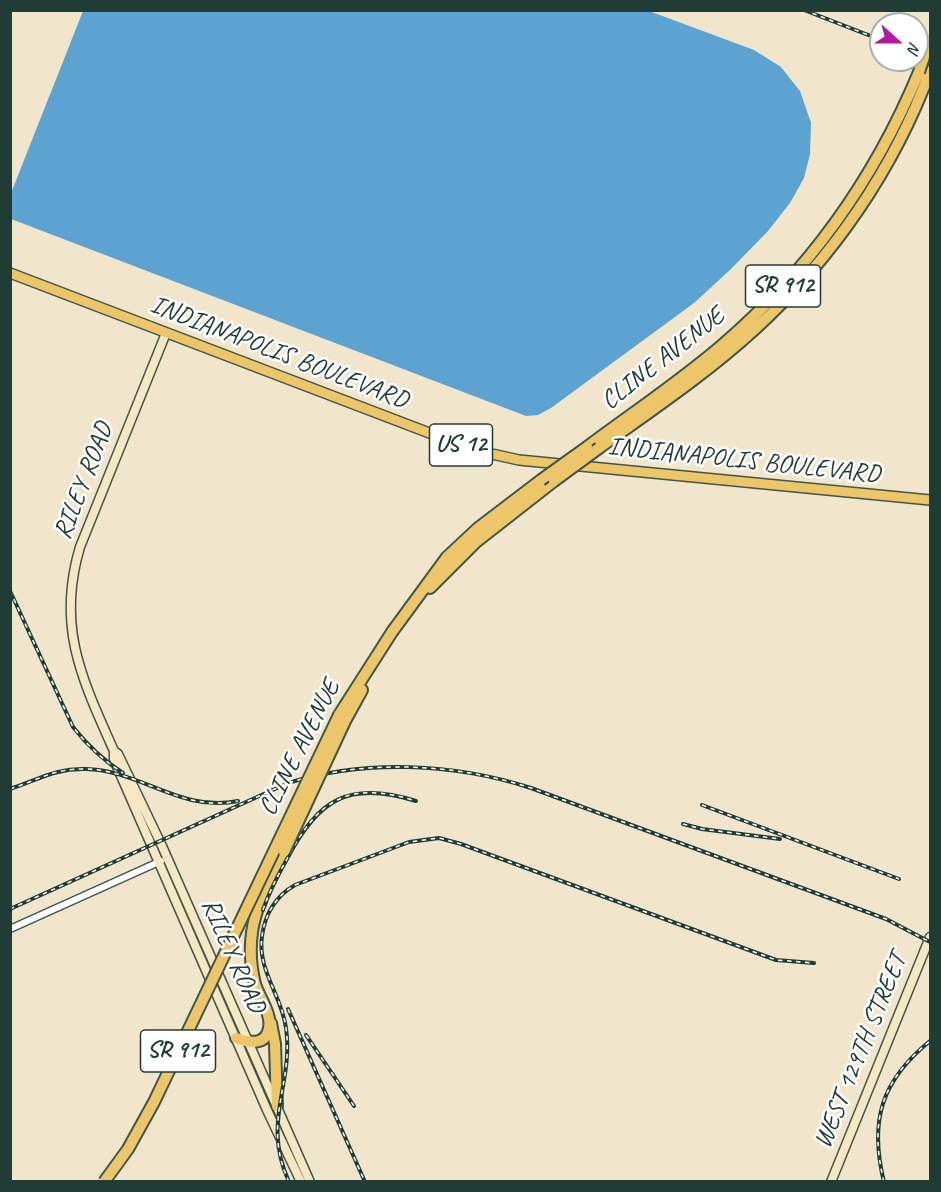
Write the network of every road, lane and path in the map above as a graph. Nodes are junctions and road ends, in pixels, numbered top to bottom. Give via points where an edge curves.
1 (930, 39) edge
2 (926, 73) edge
3 (10, 273) edge
4 (166, 333) junction
5 (930, 501) edge
6 (428, 590) junction
7 (408, 609) junction
8 (343, 717) junction
9 (114, 751) junction
10 (167, 858) junction
11 (158, 862) junction
12 (10, 929) edge
13 (930, 937) edge
14 (269, 1020) junction
15 (236, 1038) junction
16 (249, 1043) junction
17 (277, 1106) junction
18 (104, 1182) edge
19 (301, 1182) edge
20 (310, 1182) edge
21 (831, 1182) edge

1 - 2 highway, CLINE AVENUE / SR 912, bridge
2 - 6 highway, CLINE AVENUE / SR 912, bridge via 904,132 871,190 835,241 769,316 476,542
2 - 7 highway, CLINE AVENUE / SR 912, bridge via 865,179 830,230 758,312 720,347 478,528 447,557
3 - 4 main road, INDIANAPOLIS BOULEVARD / US 12
4 - 5 main road, INDIANAPOLIS BOULEVARD / US 12 via 495,456
4 - 9 main road, RILEY ROAD via 83,537 72,584 76,655
6 - 7 highway, CLINE AVENUE / SR 912
6 - 8 highway
7 - 8 highway, CLINE AVENUE / SR 912 via 366,670
8 - 14 highway, bridge via 256,911 250,937 253,974
8 - 18 highway, CLINE AVENUE / SR 912, bridge via 140,1128
9 - 10 main road, RILEY ROAD
9 - 11 main road, RILEY ROAD via 115,763
10 - 11 street
10 - 16 main road, RILEY ROAD
11 - 12 street
11 - 15 main road, RILEY ROAD
13 - 21 main road, WEST 129TH STREET
14 - 16 highway via 264,1039
14 - 17 highway via 274,1033
15 - 16 highway
15 - 19 main road, RILEY ROAD
16 - 17 main road, RILEY ROAD
17 - 20 main road, RILEY ROAD

